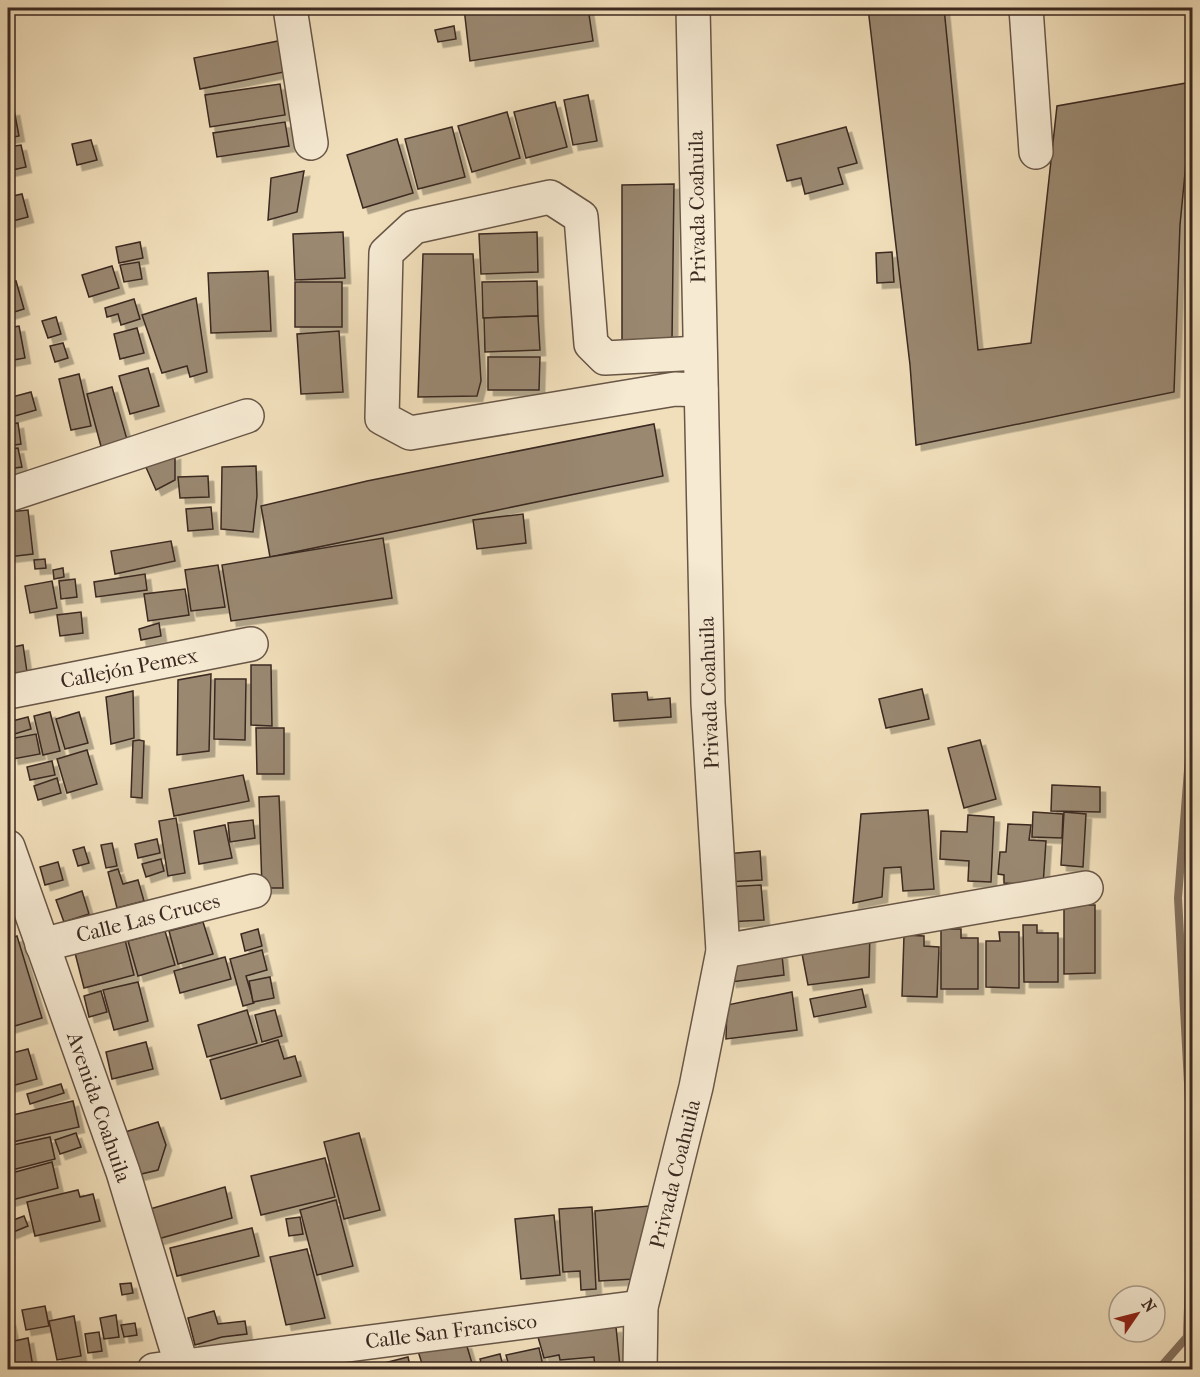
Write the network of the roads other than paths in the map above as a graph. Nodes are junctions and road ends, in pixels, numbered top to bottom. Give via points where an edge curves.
1 (290, 8) edge
2 (693, 8) edge
3 (1026, 8) edge
4 (311, 143) dead end
5 (1036, 152) dead end
6 (700, 353) junction
7 (701, 390) junction
8 (247, 416) dead end
9 (8, 495) edge
10 (251, 644) dead end
11 (8, 692) edge
12 (8, 847) edge
13 (1086, 888) dead end
14 (254, 891) dead end
15 (42, 945) junction
16 (723, 951) junction
17 (641, 1307) junction
18 (173, 1368) edge
19 (640, 1370) edge

1 - 4 street
2 - 6 street, Privada Coahuila
3 - 5 street
6 - 7 street, Privada Coahuila
6 - 7 street via 605,358 591,344 581,217 550,197 414,227 386,253 382,418 410,433 675,389
7 - 16 street, Privada Coahuila via 708,703
8 - 9 street
10 - 11 street, Callejón Pemex
12 - 15 street, Avenida Coahuila
13 - 16 street
14 - 15 street, Calle Las Cruces
15 - 18 street, Avenida Coahuila via 123,1172
16 - 17 street, Privada Coahuila via 696,1087
17 - 18 street, Calle San Francisco
17 - 19 street, Privada Coahuila

